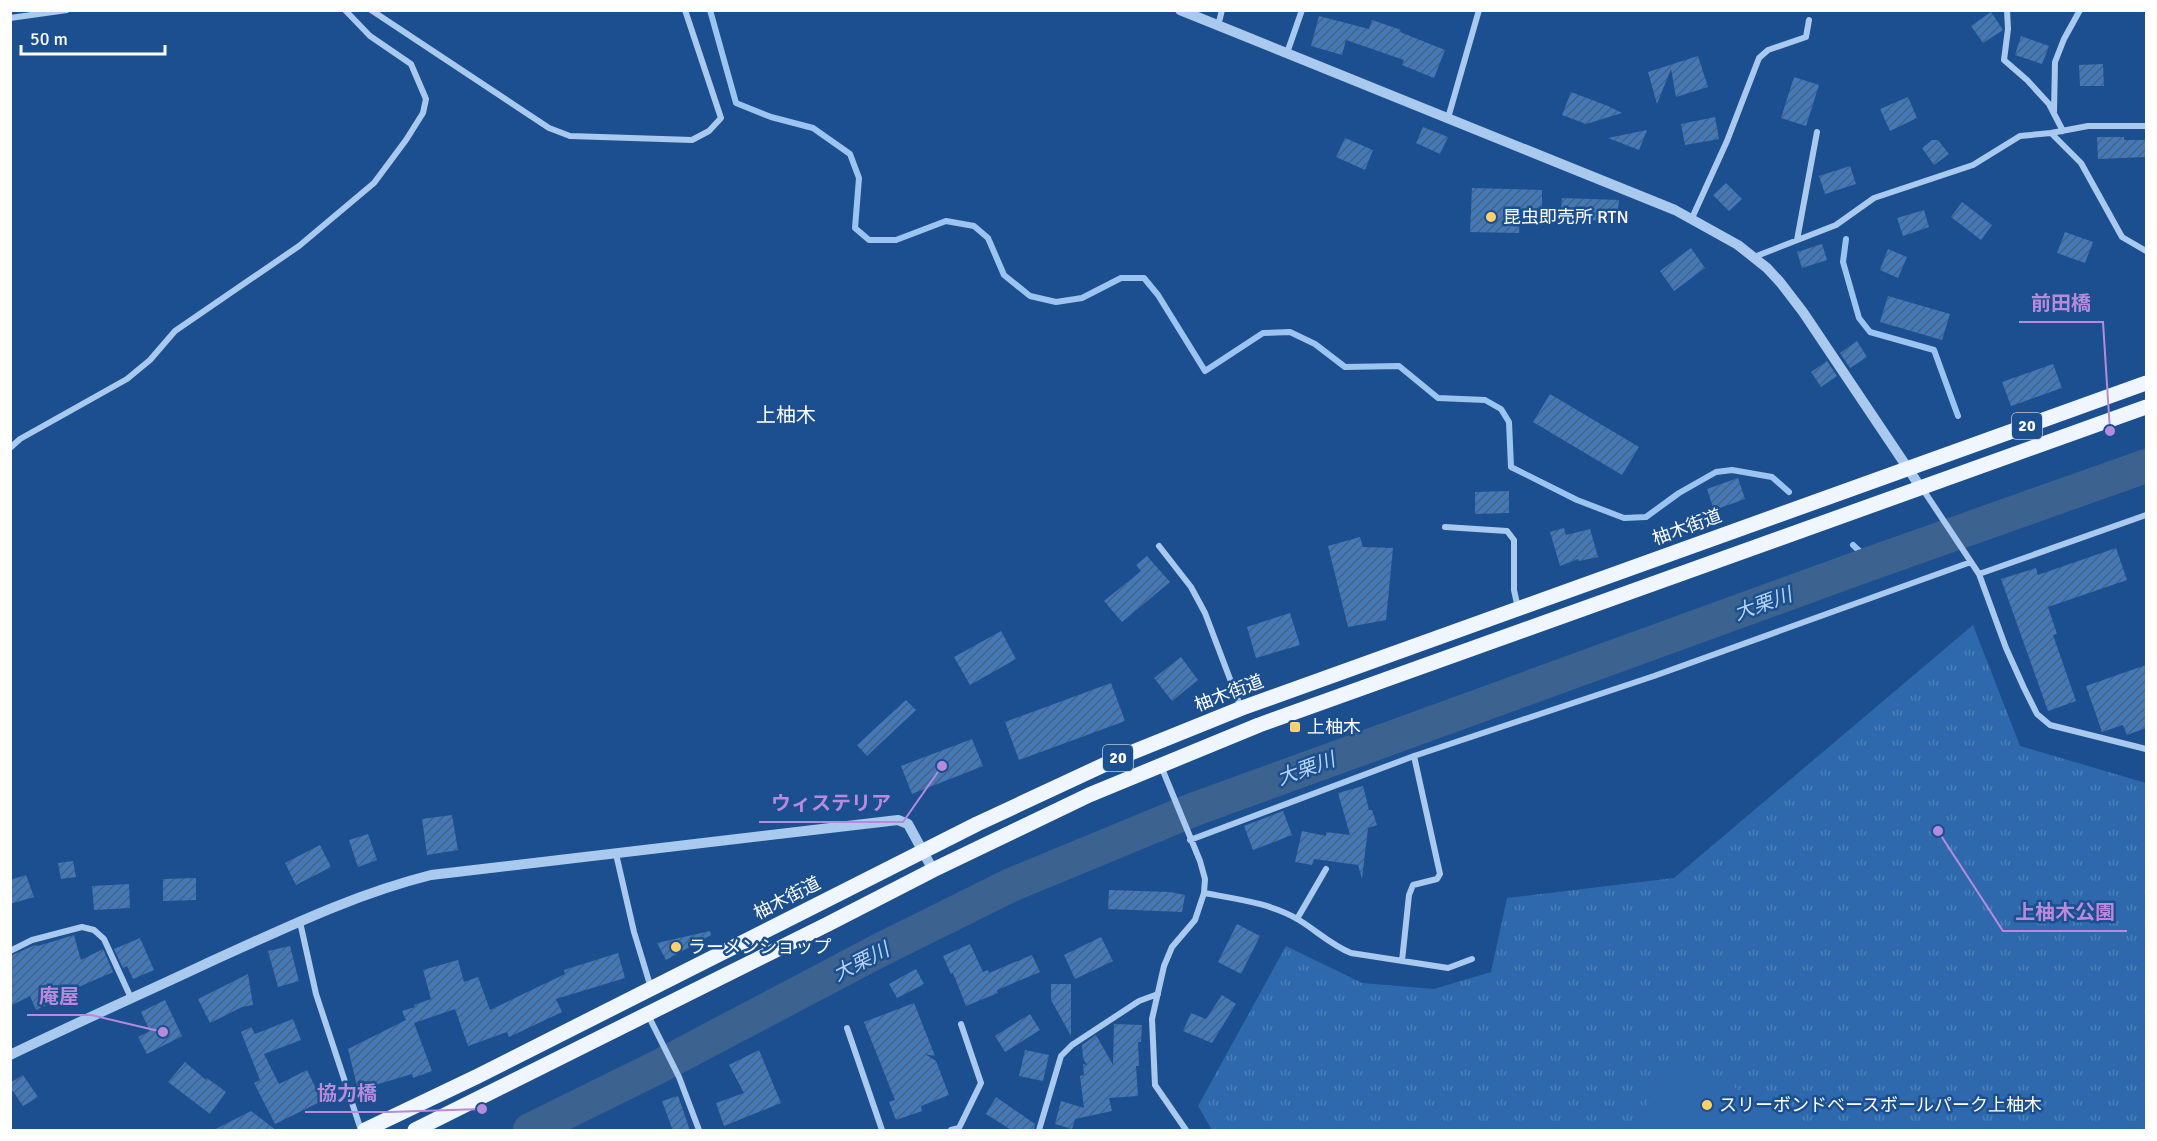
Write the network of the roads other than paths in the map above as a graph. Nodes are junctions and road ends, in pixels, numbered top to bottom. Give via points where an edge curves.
1 (67, 10) edge
2 (345, 10) edge
3 (371, 10) edge
4 (685, 10) edge
5 (1180, 10) edge
6 (1222, 10) edge
7 (1302, 10) edge
8 (1479, 10) edge
9 (2007, 10) edge
10 (2080, 10) edge
11 (10, 18) edge
12 (1809, 20) dead end
13 (1218, 26) junction
14 (1287, 53) junction
15 (2054, 112) junction
16 (1448, 118) junction
17 (2146, 126) edge
18 (2063, 131) junction
19 (1817, 132) dead end
20 (2051, 133) junction
21 (1692, 218) junction
22 (1797, 240) junction
23 (2146, 251) edge
24 (1754, 257) junction
25 (2146, 383) edge
26 (2146, 407) edge
27 (10, 448) edge
28 (1907, 468) junction
29 (1921, 488) junction
30 (2146, 515) edge
31 (1446, 526) dead end
32 (1159, 546) dead end
33 (1971, 562) junction
34 (1979, 574) junction
35 (1518, 608) junction
36 (1242, 708) junction
37 (2146, 749) edge
38 (1414, 756) junction
39 (1161, 765) junction
40 (1190, 840) junction
41 (924, 852) junction
42 (616, 854) junction
43 (1326, 869) dead end
44 (933, 870) junction
45 (1204, 893) junction
46 (1297, 919) junction
47 (300, 922) junction
48 (10, 951) edge
49 (1472, 959) dead end
50 (1402, 961) junction
51 (651, 988) junction
52 (1158, 994) junction
53 (130, 998) junction
54 (648, 1015) junction
55 (961, 1024) dead end
56 (847, 1028) dead end
57 (10, 1055) edge
58 (960, 1129) edge
59 (363, 1131) edge
60 (415, 1131) edge
61 (699, 1131) edge
62 (882, 1131) edge
63 (951, 1131) edge
64 (1039, 1131) edge
65 (1186, 1131) edge

1 - 11 street
2 - 27 street via 370,36 411,64 426,99 412,131 374,183 299,246 175,331 127,379
3 - 4 street via 549,128 570,136 692,140 709,131 721,118
5 - 13 street
6 - 13 street
7 - 14 street
8 - 16 street
9 - 15 street via 2004,60
10 - 15 street via 2055,62
12 - 21 street via 1806,37 1768,50 1759,58
13 - 14 street
14 - 16 street
15 - 18 street
16 - 21 street
17 - 18 street via 2088,126
18 - 20 street
19 - 22 street
20 - 22 street via 2020,136 1973,165 1874,198 1836,225
20 - 23 street via 2081,163 2122,237
21 - 24 street
22 - 24 street
24 - 28 street via 1803,312
25 - 28 main road, 柚木街道 / 20
26 - 29 main road, 20
28 - 29 street
28 - 35 main road, 柚木街道 / 20
29 - 33 street
29 - 39 main road, 20 via 1281,717
30 - 34 street
31 - 35 street via 1507,531 1514,540
32 - 36 street via 1191,587 1205,613
33 - 34 street
33 - 38 street via 1654,676
34 - 37 street via 2006,648 2037,714 2050,724
35 - 36 main road, 柚木街道 / 20
36 - 41 main road, 柚木街道 / 20 via 1085,773
38 - 40 street
38 - 50 street via 1440,874 1437,879 1413,885
39 - 40 street
39 - 44 main road, 20
40 - 45 street via 1205,879
41 - 42 street via 908,824 898,820
41 - 44 street
41 - 51 main road, 柚木街道 / 20
42 - 47 street via 431,875 361,896
42 - 51 street
43 - 46 street
44 - 54 main road, 20
45 - 46 street via 1254,902
45 - 52 street via 1195,920 1172,947
46 - 50 street via 1337,947
47 - 53 street
47 - 59 street via 316,994
48 - 53 street via 32,940 81,927 94,930 104,939
49 - 50 street via 1448,968
51 - 59 main road, 柚木街道 / 20
52 - 64 street via 1139,1001 1061,1056
52 - 65 street via 1152,1019 1155,1085
53 - 57 street
54 - 60 main road, 20
54 - 61 street via 679,1077
55 - 58 street via 981,1083
56 - 62 street
58 - 63 street

